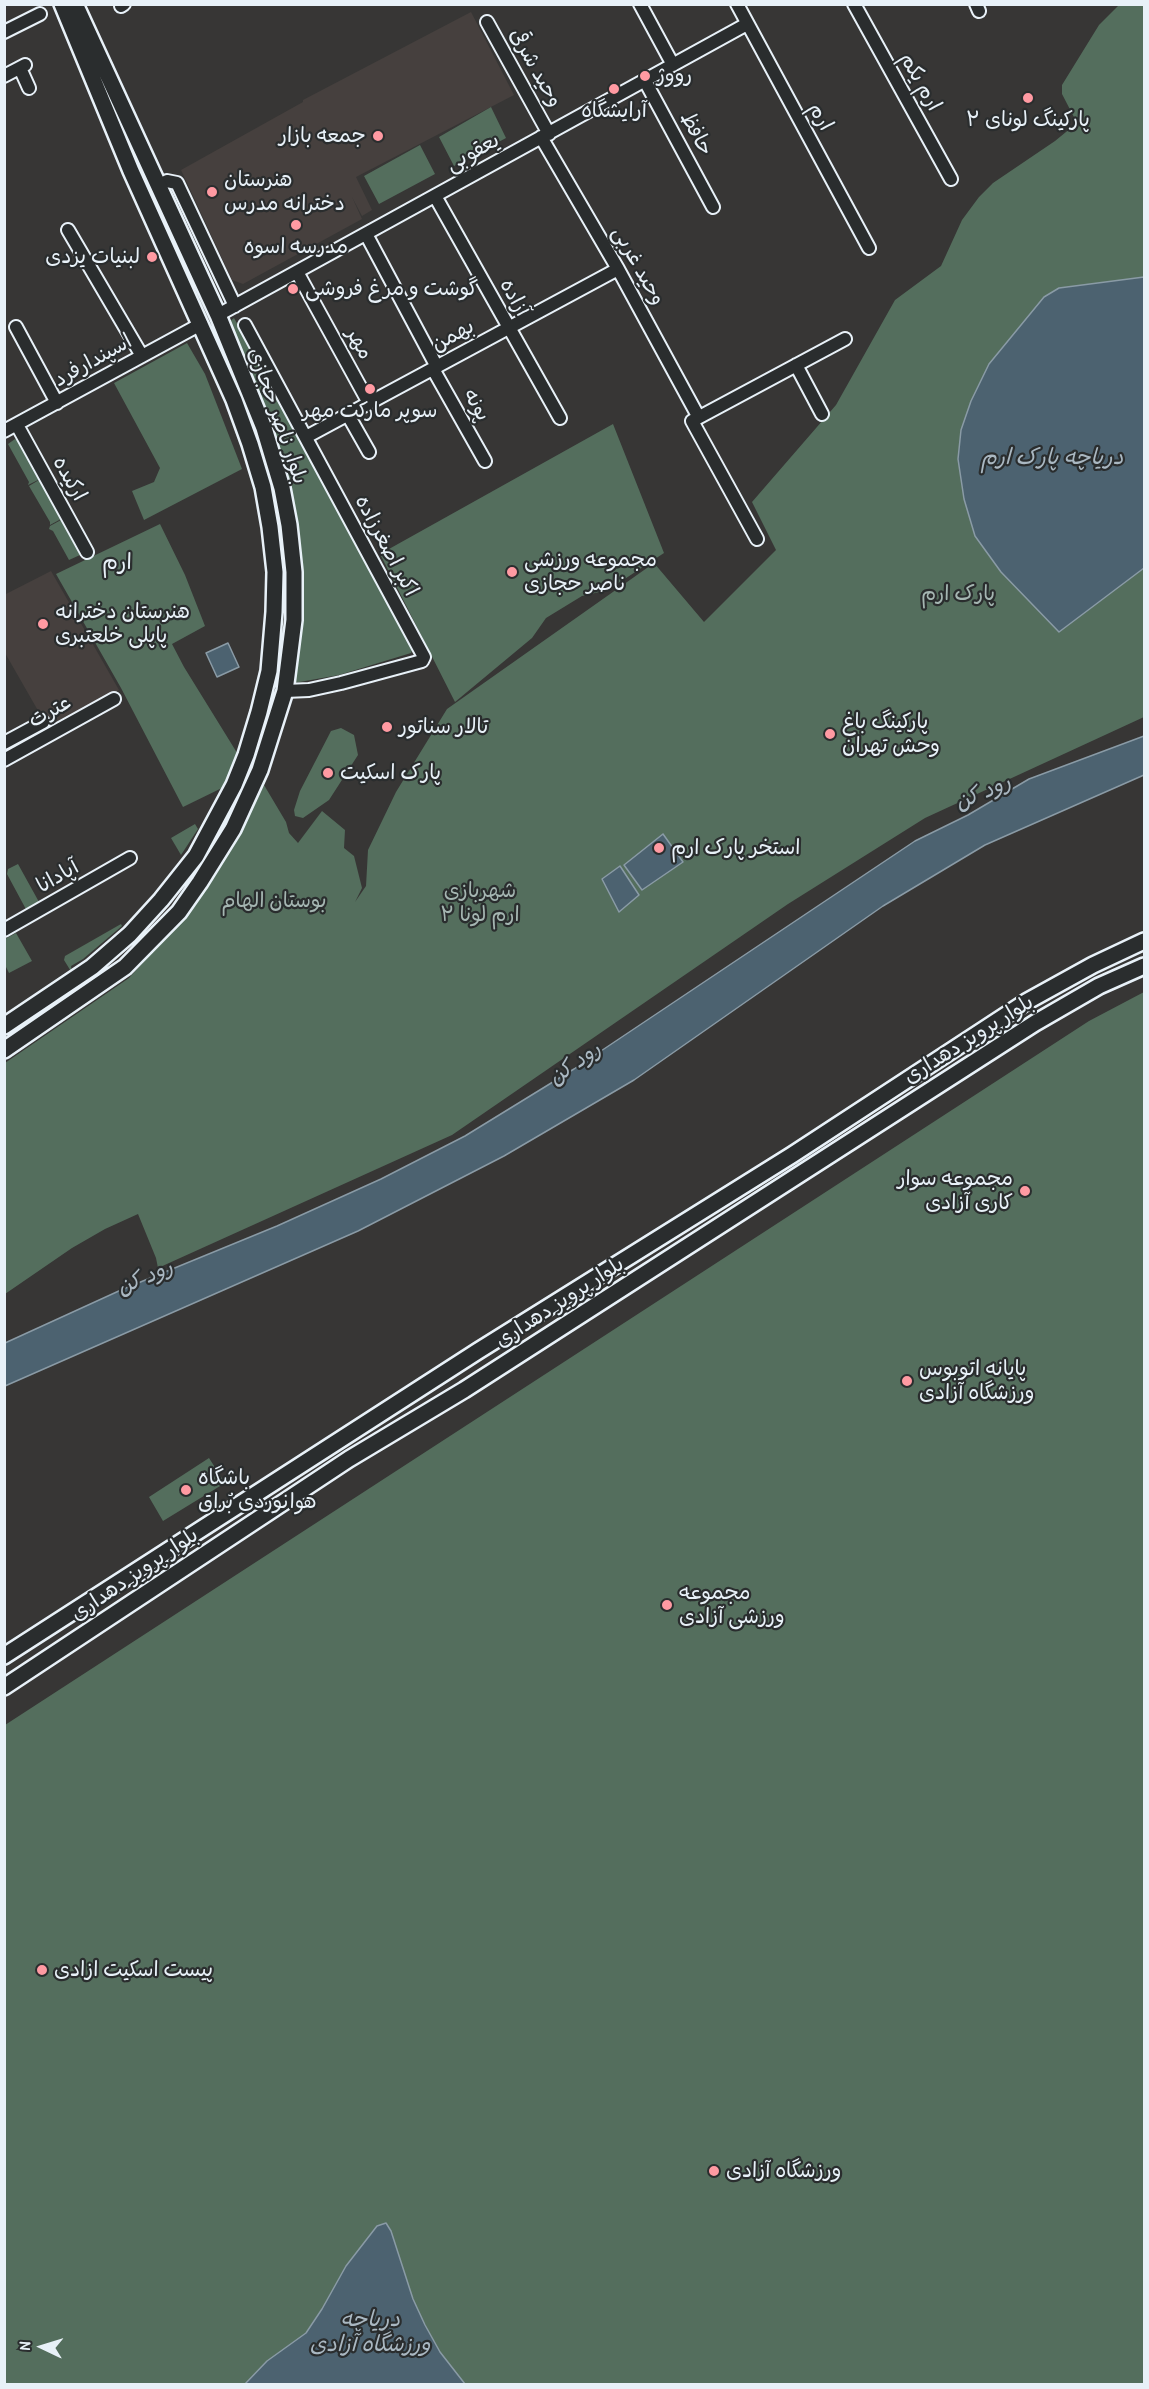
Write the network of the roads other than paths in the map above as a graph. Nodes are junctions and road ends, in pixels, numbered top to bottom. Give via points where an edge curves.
1 (62, 4) edge
2 (75, 4) edge
3 (85, 4) edge
4 (640, 4) edge
5 (736, 4) edge
6 (854, 4) edge
7 (45, 9) edge
8 (487, 22) dead end
9 (747, 24) junction
10 (4, 32) edge
11 (673, 65) junction
12 (4, 76) edge
13 (645, 81) junction
14 (29, 88) dead end
15 (545, 135) junction
16 (148, 160) junction
17 (131, 171) junction
18 (951, 179) dead end
19 (159, 185) junction
20 (435, 196) junction
21 (713, 207) dead end
22 (68, 230) dead end
23 (366, 234) junction
24 (869, 248) dead end
25 (618, 268) junction
26 (297, 272) junction
27 (235, 306) junction
28 (218, 315) junction
29 (201, 324) junction
30 (245, 325) dead end
31 (16, 327) dead end
32 (508, 328) junction
33 (845, 339) dead end
34 (142, 356) junction
35 (796, 365) junction
36 (435, 368) junction
37 (57, 403) junction
38 (369, 403) junction
39 (822, 414) dead end
40 (348, 415) junction
41 (560, 418) dead end
42 (695, 419) junction
43 (17, 425) junction
44 (4, 431) edge
45 (306, 437) junction
46 (369, 452) dead end
47 (484, 461) dead end
48 (757, 539) dead end
49 (87, 552) dead end
50 (285, 691) junction
51 (114, 699) dead end
52 (43, 722) dead end
53 (4, 743) edge
54 (4, 760) edge
55 (130, 858) dead end
56 (4, 930) edge
57 (1144, 941) edge
58 (1144, 966) edge
59 (6, 1024) edge
60 (4, 1050) edge
61 (4, 1656) edge
62 (4, 1687) edge

1 - 17 main road, بلوار ناصر حجازی
2 - 16 main road, بلوار ناصر حجازی
3 - 16 main road
4 - 11 street
5 - 9 street, ارم
6 - 18 street, ارم یکم
7 - 10 street
7 - 17 main road
8 - 15 street, وحید شرقی
9 - 11 street, یعقوبی
9 - 24 street, ارم
11 - 13 street, یعقوبی
12 - 14 street via 22,67
13 - 15 street, یعقوبی
13 - 21 street, حافظ
15 - 20 street, یعقوبی
15 - 25 street, وحید غربی
16 - 19 main road, بلوار ناصر حجازی
17 - 29 main road, بلوار ناصر حجازی
19 - 27 street via 177,183
19 - 28 main road, بلوار ناصر حجازی
20 - 23 street, یعقوبی
20 - 32 street, آزاده
22 - 34 street
23 - 26 street, یعقوبی
23 - 36 street, پونه
25 - 32 street, بهمن
25 - 42 street, وحید غربی
26 - 27 street, یعقوبی
26 - 38 street, مهر
27 - 28 street, یعقوبی
28 - 50 main road, بلوار ناصر حجازی via 264,428 286,507 295,590
29 - 34 street, اسپندارفرد
29 - 59 main road, بلوار ناصر حجازی via 250,444 270,527 274,612 269,671 259,712 234,785 216,820 196,856 161,900 92,967
30 - 45 street, اکبر اصغرزاده
31 - 37 street
32 - 36 street, بهمن
32 - 41 street, آزاده
33 - 35 street
34 - 37 street, اسپندارفرد
35 - 39 street
35 - 42 street
36 - 38 street, بهمن
36 - 47 street, پونه
37 - 43 street, اسپندارفرد
38 - 40 street, بهمن
40 - 45 street, بهمن
40 - 46 street
42 - 48 street, وحید غربی
43 - 44 street, اسپندارفرد
43 - 49 street, ارکیده
45 - 50 street, اکبر اصغرزاده via 424,659 341,683
50 - 60 main road, بلوار ناصر حجازی via 260,770 233,829 179,912 125,967
51 - 54 street, عترت
52 - 53 street
55 - 56 street, آپادانا
57 - 61 main road, بلوار پرویز دهداری via 1026,1002
58 - 62 main road, بلوار پرویز دهداری via 1099,986 1035,1023 464,1390 349,1459

